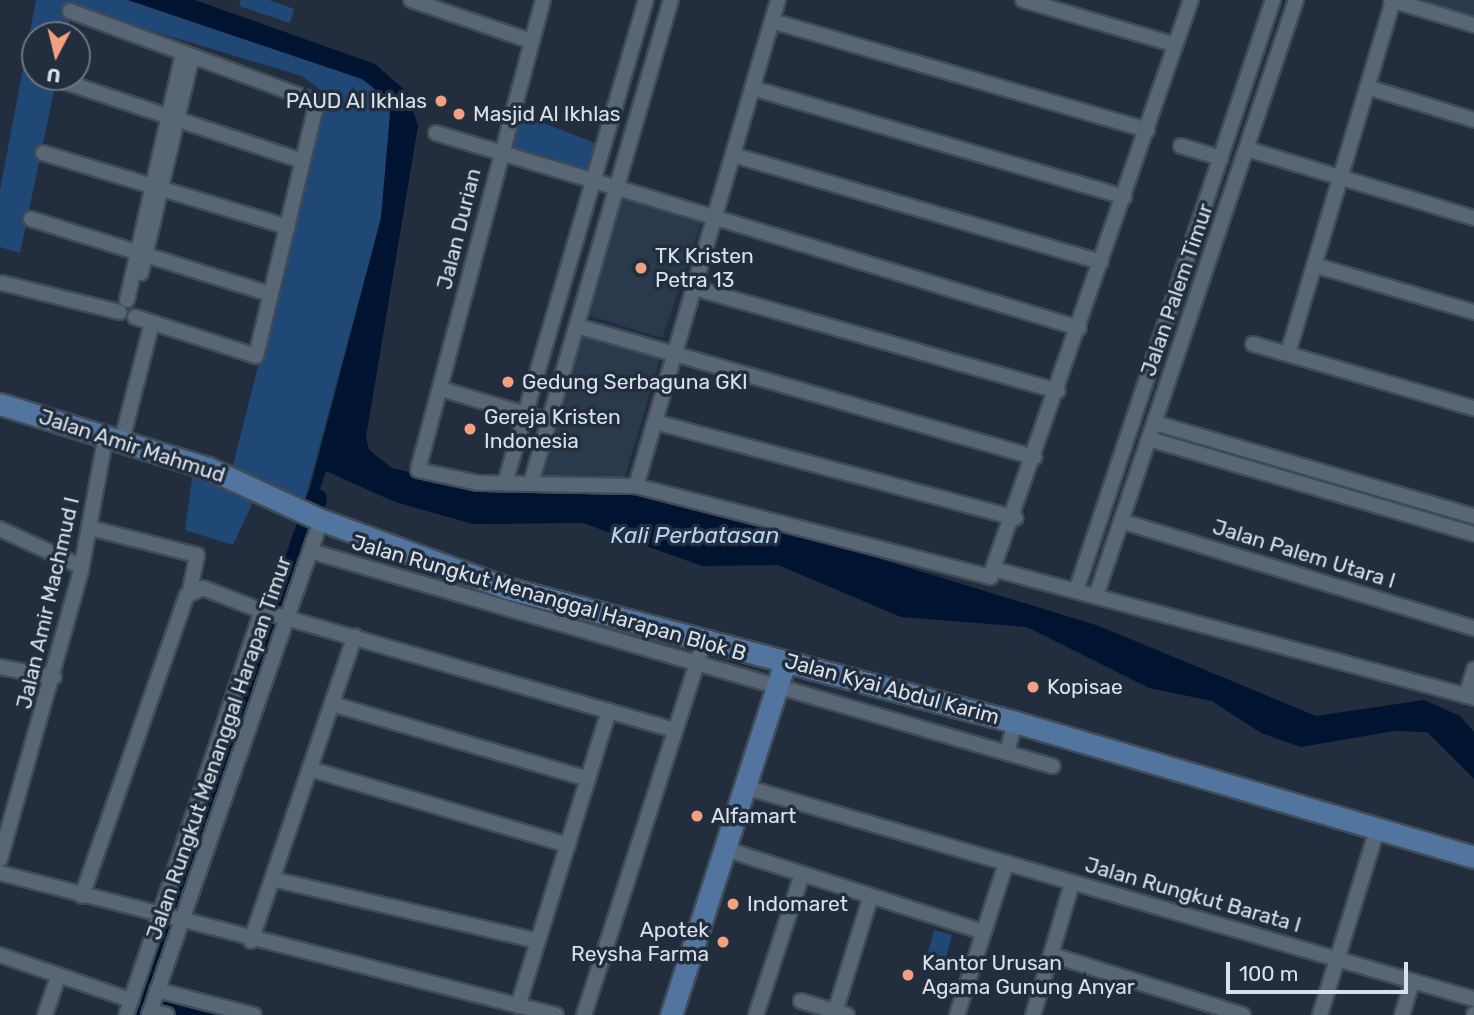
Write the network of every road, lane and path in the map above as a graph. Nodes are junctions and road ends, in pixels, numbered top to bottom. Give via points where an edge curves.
1 (411, 0) edge
2 (543, 0) edge
3 (646, 0) edge
4 (671, 0) edge
5 (778, 0) edge
6 (1024, 0) edge
7 (1191, 0) edge
8 (1273, 0) edge
9 (1296, 0) edge
10 (1392, 0) edge
11 (70, 11) dead end
12 (772, 21) junction
13 (1474, 25) edge
14 (531, 41) junction
15 (1176, 45) junction
16 (187, 54) junction
17 (1367, 87) junction
18 (752, 88) junction
19 (91, 91) edge
20 (171, 119) junction
21 (1474, 120) edge
22 (1147, 131) junction
23 (436, 133) dead end
24 (1181, 146) dead end
25 (1247, 149) junction
26 (500, 150) junction
27 (43, 153) dead end
28 (733, 155) junction
29 (1221, 158) junction
30 (302, 161) junction
31 (594, 178) junction
32 (1340, 178) junction
33 (156, 186) junction
34 (616, 188) junction
35 (1124, 197) junction
36 (1474, 218) edge
37 (31, 219) dead end
38 (714, 220) junction
39 (288, 228) junction
40 (141, 251) junction
41 (1101, 262) junction
42 (1314, 265) junction
43 (1182, 276) junction
44 (2, 283) dead end
45 (1202, 285) junction
46 (694, 288) junction
47 (271, 294) junction
48 (129, 308) junction
49 (1474, 312) edge
50 (576, 326) junction
51 (155, 328) junction
52 (1079, 328) junction
53 (1252, 344) dead end
54 (675, 353) junction
55 (1289, 353) junction
56 (441, 389) junction
57 (1058, 391) junction
58 (0, 404) edge
59 (1474, 408) edge
60 (526, 413) junction
61 (549, 421) junction
62 (655, 422) junction
63 (1155, 423) junction
64 (119, 439) junction
65 (1149, 439) junction
66 (1035, 457) junction
67 (505, 483) junction
68 (531, 483) junction
69 (636, 486) junction
70 (311, 516) junction
71 (1474, 516) edge
72 (1014, 518) junction
73 (1121, 521) junction
74 (90, 528) junction
75 (0, 529) edge
76 (1474, 534) edge
77 (310, 551) junction
78 (82, 567) junction
79 (997, 570) junction
80 (1077, 587) junction
81 (189, 592) junction
82 (1097, 593) junction
83 (273, 613) junction
84 (1474, 628) edge
85 (355, 636) junction
86 (701, 651) junction
87 (785, 661) junction
88 (0, 667) edge
89 (1474, 669) edge
90 (54, 677) junction
91 (777, 686) junction
92 (1470, 697) edge
93 (332, 704) junction
94 (609, 711) junction
95 (1015, 722) junction
96 (674, 730) junction
97 (1007, 752) junction
98 (1052, 766) dead end
99 (310, 769) junction
100 (588, 779) junction
101 (745, 787) junction
102 (1378, 827) junction
103 (568, 845) junction
104 (724, 849) junction
105 (1, 856) edge
106 (1474, 857) edge
107 (1006, 863) junction
108 (0, 873) edge
109 (802, 874) junction
110 (272, 879) junction
111 (1072, 883) junction
112 (82, 896) junction
113 (871, 897) junction
114 (169, 921) junction
115 (984, 932) junction
116 (251, 941) junction
117 (538, 941) junction
118 (0, 955) edge
119 (1052, 955) junction
120 (1337, 959) junction
121 (58, 977) junction
122 (1412, 982) junction
123 (1474, 999) edge
124 (131, 1000) junction
125 (801, 1001) dead end
126 (153, 1003) edge
127 (518, 1006) junction
128 (841, 1013) edge
129 (45, 1015) edge
130 (126, 1015) edge
131 (167, 1015) edge
132 (254, 1015) edge
133 (556, 1015) edge
134 (584, 1015) edge
135 (671, 1015) edge
136 (757, 1015) edge
137 (957, 1015) edge
138 (1033, 1015) edge
139 (1243, 1015) edge
140 (1320, 1015) edge
141 (1402, 1015) edge

1 - 14 street
2 - 14 street, Jalan Durian
3 - 31 street
4 - 34 street
5 - 12 street
6 - 15 street
7 - 15 street
8 - 29 street, Jalan Palem Timur
9 - 25 street, Jalan Palem Timur
10 - 13 street
10 - 17 street
11 - 16 street
12 - 18 street
12 - 22 street
14 - 26 street, Jalan Durian
15 - 22 street
16 - 20 street
16 - 30 street via 316,101
17 - 21 street
17 - 32 street
18 - 28 street
18 - 35 street
19 - 20 street
20 - 30 street
20 - 33 street
22 - 35 street
23 - 26 street
24 - 29 street
25 - 32 street
25 - 45 street, Jalan Palem Timur
26 - 31 street
26 - 56 street, Jalan Durian
27 - 33 street
28 - 38 street
28 - 41 street
29 - 43 street, Jalan Palem Timur
30 - 39 street
31 - 34 street
31 - 60 street
32 - 36 street
32 - 42 street
33 - 39 street
33 - 40 street
34 - 38 street
34 - 50 street
35 - 41 street
37 - 40 street
38 - 46 street
38 - 52 street
39 - 47 street
40 - 47 street
40 - 48 street
41 - 52 street
42 - 49 street
42 - 55 street
43 - 45 street
43 - 80 street, Jalan Palem Timur
44 - 48 street
45 - 63 street, Jalan Palem Timur
46 - 54 street
46 - 57 street
47 - 51 street via 256,356
48 - 51 street
50 - 54 street
50 - 61 street
51 - 64 street, Jalan Amir Machmud I
52 - 57 street
53 - 55 street
54 - 62 street
54 - 66 street
55 - 59 street
56 - 60 street
56 - 67 street, Jalan Durian via 418,470
57 - 66 street
58 - 64 street, Jalan Amir Mahmud
60 - 61 street
60 - 67 street
61 - 68 street
62 - 69 street
62 - 72 street
63 - 65 street, Jalan Palem Timur
63 - 71 street
64 - 70 street, Jalan Amir Mahmud via 208,468
64 - 74 street, Jalan Amir Machmud I
65 - 73 street, Jalan Palem Timur
65 - 76 street
66 - 72 street
67 - 68 street
68 - 69 street
69 - 79 street via 986,577
70 - 77 street, Jalan Rungkut Menanggal Harapan Timur
70 - 86 street, Jalan Kyai Abdul Karim via 507,588
72 - 79 street
73 - 82 street, Jalan Palem Timur
73 - 84 street, Jalan Palem Utara I
74 - 78 street, Jalan Amir Machmud I
74 - 81 street via 197,555
75 - 78 street
77 - 83 street, Jalan Rungkut Menanggal Harapan Timur
77 - 86 street, Jalan Rungkut Menanggal Harapan Blok B
78 - 90 street, Jalan Amir Machmud I
79 - 80 street
80 - 82 street
81 - 83 street, Jalan Rungkut Menanggal Harapan Timur via 203,588
81 - 112 street
82 - 92 street
83 - 85 street
83 - 114 street, Jalan Rungkut Menanggal Harapan Timur
83 - 114 street, Jalan Rungkut Menanggal Harapan Timur
85 - 93 street
85 - 94 street
86 - 87 street, Jalan Kyai Abdul Karim
86 - 91 street, Jalan Rungkut Menanggal Harapan Blok B
86 - 96 street
87 - 91 street
87 - 95 street, Jalan Kyai Abdul Karim
88 - 90 street
89 - 92 street
90 - 105 street, Jalan Amir Machmud I
91 - 97 street, Jalan Rungkut Menanggal Harapan Blok B
91 - 101 street
93 - 99 street
93 - 100 street
94 - 96 street
94 - 100 street
95 - 97 street
95 - 102 street, Jalan Kyai Abdul Karim
96 - 134 street
97 - 98 street, Jalan Rungkut Menanggal Harapan Blok B
99 - 103 street
99 - 110 street
100 - 103 street
101 - 104 street
101 - 107 street, Jalan Rungkut Barata I
102 - 106 street, Jalan Kyai Abdul Karim
102 - 120 street
103 - 117 street
104 - 109 street
104 - 135 street
107 - 111 street, Jalan Rungkut Barata I
107 - 115 street
108 - 112 street
109 - 113 street
109 - 136 street
110 - 116 street
110 - 117 street
111 - 119 street
111 - 120 street, Jalan Rungkut Barata I
112 - 114 street
113 - 115 street
113 - 128 street
114 - 116 street
114 - 124 street
114 - 126 street, Jalan Rungkut Menanggal Harapan Timur
115 - 137 street
116 - 127 street
117 - 127 street
118 - 121 street
119 - 138 street
119 - 139 street
120 - 122 street, Jalan Rungkut Barata I
120 - 140 street
121 - 124 street
121 - 129 street
122 - 123 street, Jalan Rungkut Barata I
122 - 141 street
124 - 130 street
125 - 128 street
126 - 131 street
126 - 132 street
127 - 133 street

